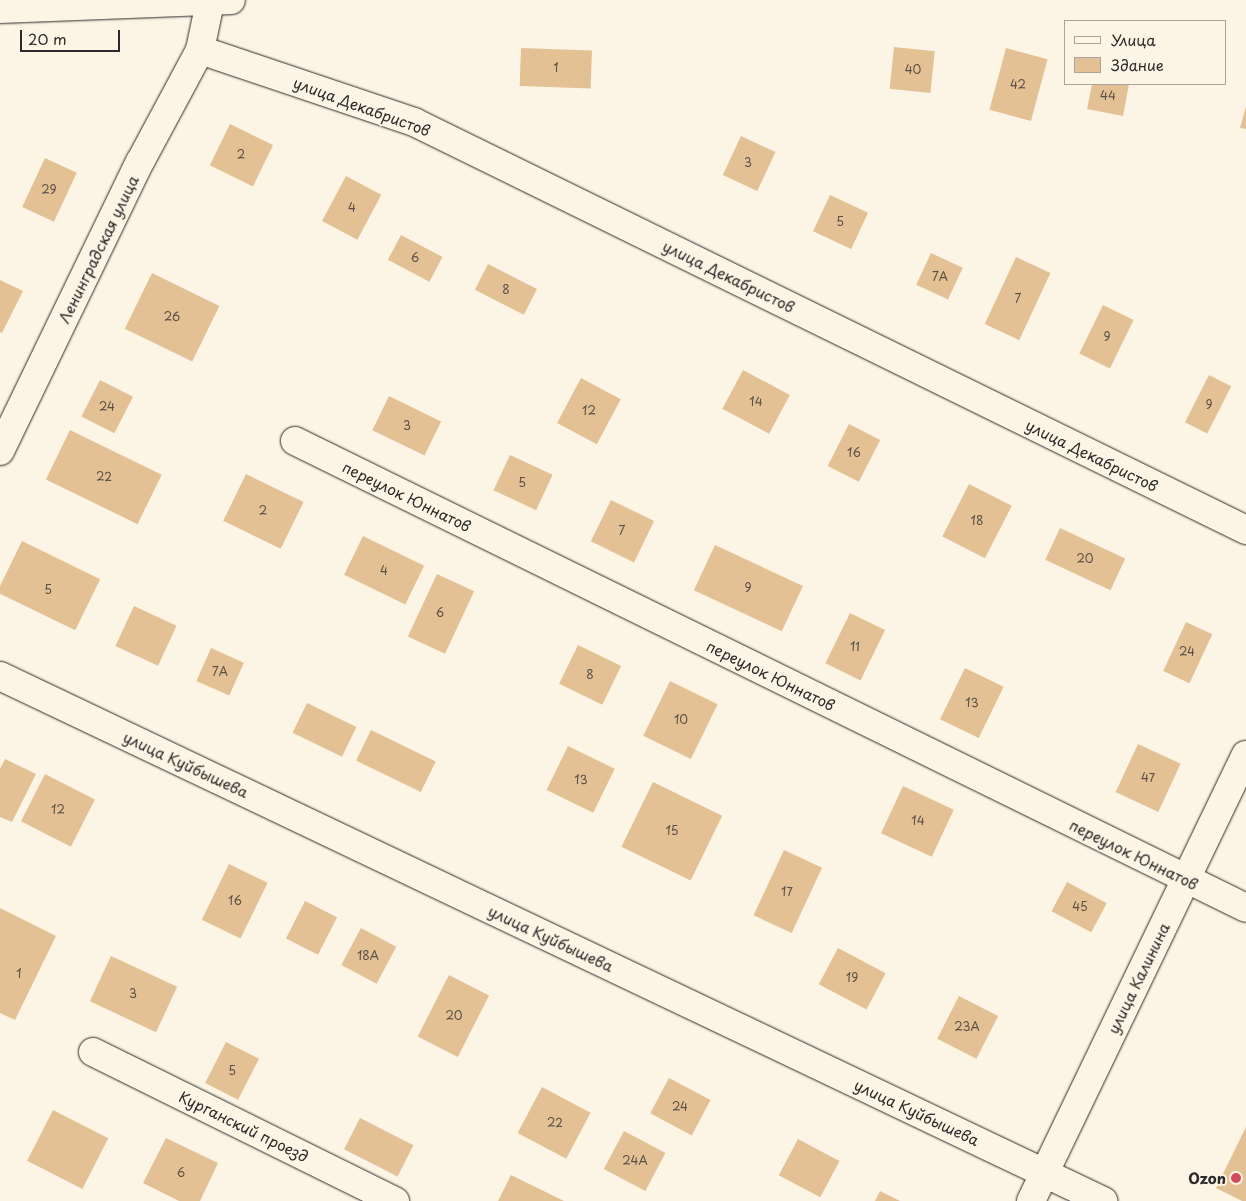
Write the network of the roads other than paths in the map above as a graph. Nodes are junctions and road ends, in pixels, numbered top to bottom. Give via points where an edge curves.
1 (220, 1) edge
2 (0, 9) edge
3 (200, 50) junction
4 (295, 441) dead end
5 (0, 451) edge
6 (1246, 530) edge
7 (0, 676) edge
8 (1246, 755) edge
9 (1186, 879) junction
10 (1246, 908) edge
11 (94, 1052) dead end
12 (1044, 1173) junction
13 (395, 1201) edge
14 (1031, 1201) edge
15 (1103, 1201) edge

1 - 2 street
1 - 3 street, Ленинградская улица
3 - 5 street, Ленинградская улица via 140,162
3 - 6 street, улица Декабристов via 414,122
4 - 9 street, переулок Юннатов
7 - 12 street, улица Куйбышева
8 - 9 street, улица Калинина
9 - 10 street, переулок Юннатов
9 - 12 street, улица Калинина
11 - 13 street, Курганский проезд
12 - 14 street, улица Калинина
12 - 15 street, улица Куйбышева

